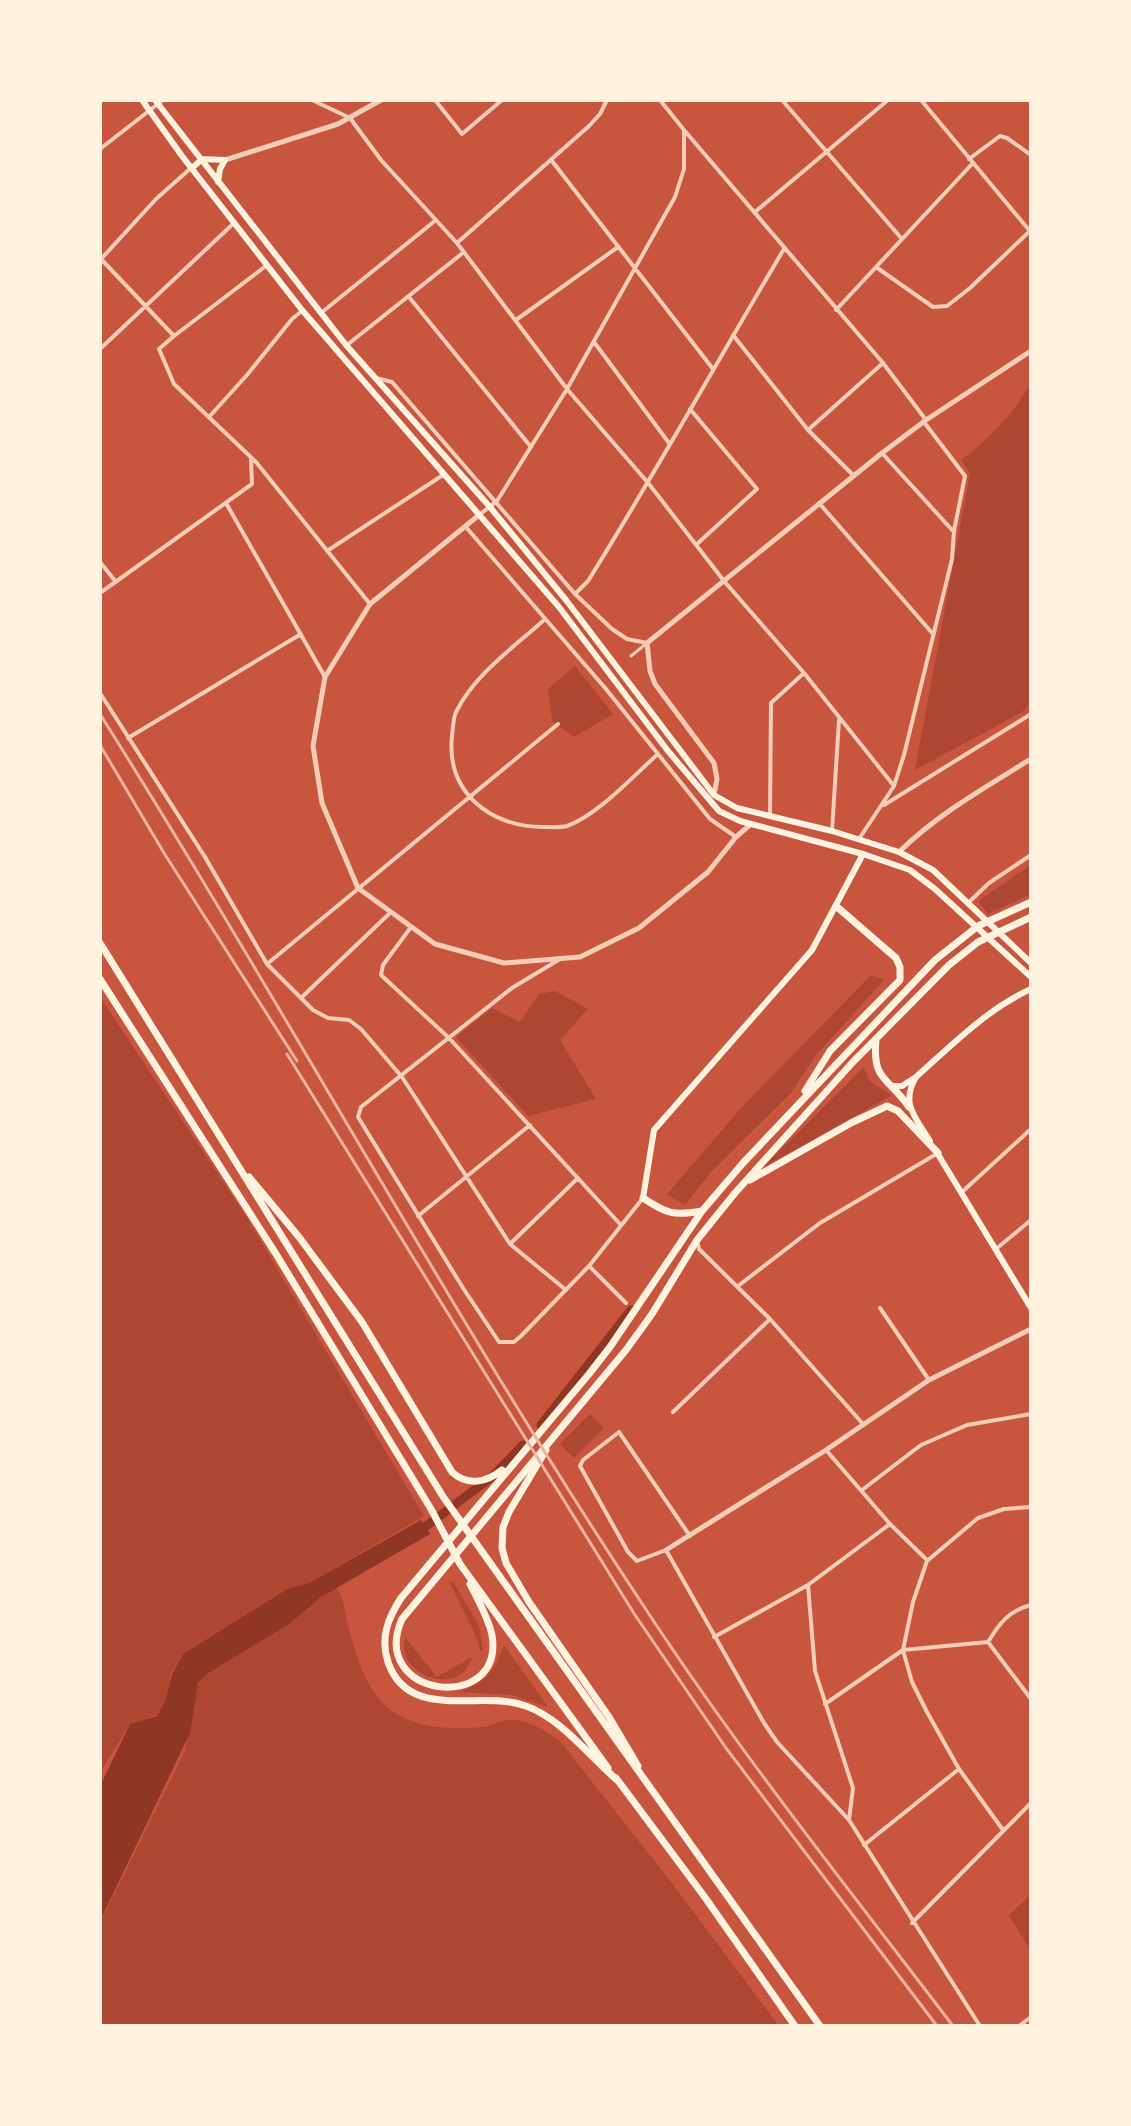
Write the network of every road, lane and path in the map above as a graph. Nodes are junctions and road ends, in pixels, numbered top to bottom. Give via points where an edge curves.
1 (142, 100) edge
2 (312, 100) edge
3 (381, 100) edge
4 (435, 100) edge
5 (502, 100) edge
6 (605, 100) edge
7 (660, 100) edge
8 (782, 100) edge
9 (888, 100) edge
10 (921, 100) edge
11 (158, 101) edge
12 (150, 111) junction
13 (350, 118) junction
14 (684, 130) junction
15 (100, 149) edge
16 (827, 153) junction
17 (1031, 155) edge
18 (202, 159) junction
19 (225, 160) junction
20 (552, 161) junction
21 (970, 161) junction
22 (192, 168) junction
23 (218, 182) junction
24 (755, 213) junction
25 (436, 220) junction
26 (235, 221) junction
27 (1031, 231) edge
28 (902, 239) junction
29 (457, 243) junction
30 (618, 247) junction
31 (784, 249) junction
32 (464, 252) junction
33 (100, 259) edge
34 (267, 265) junction
35 (876, 267) junction
36 (634, 269) junction
37 (409, 297) junction
38 (147, 307) junction
39 (302, 310) junction
40 (836, 310) junction
41 (321, 313) junction
42 (516, 320) junction
43 (733, 335) junction
44 (174, 336) junction
45 (594, 342) junction
46 (346, 345) junction
47 (100, 349) edge
48 (1031, 351) edge
49 (883, 363) junction
50 (713, 369) junction
51 (375, 378) junction
52 (567, 389) junction
53 (394, 398) junction
54 (384, 406) junction
55 (690, 409) junction
56 (209, 417) junction
57 (925, 421) junction
58 (808, 430) junction
59 (669, 443) junction
60 (531, 447) junction
61 (882, 453) junction
62 (251, 457) junction
63 (443, 475) junction
64 (853, 475) junction
65 (649, 484) junction
66 (497, 501) junction
67 (226, 503) junction
68 (819, 503) junction
69 (490, 507) junction
70 (479, 515) junction
71 (465, 526) junction
72 (954, 531) junction
73 (696, 545) junction
74 (327, 551) junction
75 (100, 562) edge
76 (724, 581) junction
77 (116, 582) junction
78 (100, 593) edge
79 (575, 594) junction
80 (370, 604) junction
81 (544, 620) junction
82 (301, 634) junction
83 (933, 634) junction
84 (647, 643) junction
85 (631, 656) dead end
86 (804, 673) junction
87 (325, 677) junction
88 (100, 693) edge
89 (1031, 714) edge
90 (839, 718) junction
91 (558, 724) dead end
92 (128, 738) junction
93 (658, 754) junction
94 (1031, 759) edge
95 (894, 786) junction
96 (714, 795) junction
97 (469, 797) junction
98 (883, 806) junction
99 (770, 818) junction
100 (751, 824) junction
101 (832, 831) junction
102 (736, 837) junction
103 (859, 839) junction
104 (899, 852) junction
105 (863, 854) junction
106 (1031, 855) edge
107 (358, 888) junction
108 (1031, 902) edge
109 (968, 903) junction
110 (836, 906) junction
111 (391, 912) junction
112 (1031, 917) edge
113 (411, 927) junction
114 (100, 943) edge
115 (562, 958) junction
116 (1031, 963) edge
117 (267, 964) junction
118 (1031, 977) edge
119 (100, 979) edge
120 (1031, 989) edge
121 (302, 997) junction
122 (449, 1038) junction
123 (876, 1040) junction
124 (402, 1077) junction
125 (916, 1077) junction
126 (893, 1086) junction
127 (801, 1100) junction
128 (909, 1107) junction
129 (530, 1125) junction
130 (1031, 1129) edge
131 (938, 1153) junction
132 (231, 1156) junction
133 (466, 1178) junction
134 (578, 1178) junction
135 (745, 1183) junction
136 (960, 1193) junction
137 (643, 1198) junction
138 (702, 1211) junction
139 (418, 1216) junction
140 (1031, 1220) edge
141 (620, 1224) junction
142 (697, 1240) junction
143 (510, 1244) junction
144 (996, 1249) junction
145 (589, 1266) junction
146 (738, 1286) junction
147 (566, 1290) junction
148 (626, 1303) dead end
149 (880, 1308) dead end
150 (1031, 1308) edge
151 (770, 1319) junction
152 (1031, 1329) edge
153 (929, 1380) junction
154 (673, 1412) dead end
155 (1031, 1414) edge
156 (863, 1424) junction
157 (555, 1433) junction
158 (826, 1450) junction
159 (516, 1458) junction
160 (862, 1490) junction
161 (1031, 1507) edge
162 (890, 1524) junction
163 (690, 1536) junction
164 (666, 1550) junction
165 (927, 1561) junction
166 (460, 1564) junction
167 (808, 1585) junction
168 (1031, 1605) edge
169 (714, 1637) junction
170 (988, 1642) junction
171 (903, 1650) junction
172 (1031, 1699) edge
173 (825, 1704) junction
174 (959, 1769) junction
175 (617, 1780) junction
176 (1031, 1803) edge
177 (661, 1807) junction
178 (849, 1820) junction
179 (1003, 1830) junction
180 (863, 1845) junction
181 (912, 1923) junction
182 (1031, 2017) edge
183 (795, 2026) edge
184 (820, 2026) edge
185 (980, 2026) edge
186 (1019, 2026) edge

1 - 12 main road
2 - 13 street
3 - 13 street
4 - 5 street via 462,134
6 - 20 street via 600,114
7 - 14 street
8 - 16 street
9 - 16 street
10 - 21 street
11 - 12 street
11 - 18 main road
12 - 15 street
12 - 22 main road
13 - 19 street
13 - 25 street
14 - 24 street
14 - 36 street via 684,169 675,197
16 - 24 street
16 - 28 street
17 - 21 street via 1000,136
18 - 19 main road
18 - 22 main road
18 - 23 main road
19 - 23 main road
20 - 29 street
20 - 30 street
21 - 27 street
21 - 28 street
22 - 26 main road
22 - 33 street
23 - 41 main road
24 - 31 street
25 - 29 street
25 - 41 street
26 - 34 main road
26 - 38 street
27 - 35 street via 941,308
28 - 35 street
29 - 32 street
30 - 36 street
30 - 42 street
31 - 40 street
31 - 43 street
32 - 37 street
32 - 42 street
33 - 38 street
34 - 39 main road
34 - 44 street
35 - 40 street
36 - 45 street
36 - 50 street
37 - 46 street
37 - 60 street
38 - 44 street
38 - 47 street
39 - 54 main road
39 - 56 street
40 - 49 street
41 - 46 main road
42 - 52 street
43 - 50 street
43 - 58 street
44 - 56 street via 159,349 174,384
45 - 52 street
45 - 59 street
46 - 51 main road
48 - 57 street
49 - 57 street
49 - 58 street
50 - 55 street
51 - 53 main road
51 - 66 street via 392,382
52 - 60 street
52 - 65 street
53 - 54 street
53 - 69 main road
54 - 63 main road
55 - 59 street
55 - 73 street via 757,489
56 - 62 street
57 - 61 street
57 - 72 street via 965,476
58 - 64 street
59 - 65 street
60 - 66 street
61 - 64 street
61 - 72 street
62 - 67 street via 252,484
62 - 74 street
63 - 70 main road
63 - 74 street
64 - 68 street
65 - 73 street
65 - 79 street
66 - 69 street
66 - 79 street
67 - 77 street
67 - 82 street
68 - 76 street
68 - 83 street
69 - 70 street
69 - 96 main road
70 - 71 street
70 - 100 main road via 559,607 719,811
71 - 80 street
71 - 81 street
72 - 83 street
73 - 76 street
74 - 80 street
75 - 77 street
76 - 84 street
76 - 86 street
77 - 78 street
79 - 84 street via 612,629
80 - 87 street
81 - 93 street
81 - 97 street via 477,680 454,715 450,752
82 - 87 street
82 - 92 street
83 - 95 street
84 - 85 street
84 - 96 street via 655,684 714,763
86 - 90 street
86 - 99 street via 771,703
87 - 107 street via 313,746 322,803
88 - 92 street
89 - 98 street
90 - 95 street
90 - 101 street
91 - 97 street
92 - 117 street
93 - 97 street via 594,810 565,826 532,827 492,817
93 - 102 street via 710,819
94 - 104 street via 948,810
95 - 98 street
96 - 99 main road
97 - 107 street
98 - 103 street
99 - 101 main road
100 - 102 street
100 - 105 main road
101 - 103 main road
102 - 115 street via 708,872 639,928 580,957
103 - 104 main road
104 - 109 main road via 933,870
105 - 110 main road
105 - 118 main road via 910,870
106 - 109 street
107 - 111 street
107 - 117 street
108 - 127 highway via 978,926 935,960
109 - 116 main road
110 - 127 highway via 896,958 900,980 830,1051
110 - 137 main road via 812,950 654,1130
111 - 113 street
111 - 121 street
112 - 123 highway via 978,942 949,965
113 - 115 street via 435,944 504,963
113 - 122 street via 381,975
114 - 132 highway
115 - 122 street via 512,988
117 - 121 street
119 - 166 highway via 276,1254
120 - 125 main road via 974,1025
121 - 124 street via 313,1010 361,1029
122 - 124 street
122 - 129 street
123 - 126 highway via 875,1065
123 - 135 highway
124 - 133 street
124 - 139 street via 361,1107 358,1117
125 - 126 main road
125 - 128 main road via 909,1089
126 - 128 highway
127 - 138 highway
128 - 131 main road
129 - 133 street
129 - 134 street
130 - 136 street
131 - 135 highway via 887,1106
131 - 136 main road
131 - 146 street via 820,1223
132 - 159 highway via 362,1322 452,1472 475,1482 497,1474
132 - 177 highway via 444,1498
133 - 139 street
133 - 143 street
134 - 141 street
134 - 143 street
135 - 142 highway
136 - 144 main road
137 - 138 highway via 664,1212
137 - 141 street
138 - 159 highway via 610,1347
139 - 147 street via 499,1342 514,1342
140 - 144 street
141 - 145 street
142 - 146 street via 699,1249
142 - 157 highway via 626,1350
143 - 147 street
144 - 150 main road
145 - 147 street
145 - 148 street
146 - 151 street
149 - 153 street
151 - 154 street
151 - 156 street
152 - 153 street
153 - 156 street
155 - 160 street via 967,1425 921,1445
156 - 158 street
157 - 166 highway via 402,1619 397,1636 400,1658 410,1674 439,1688 475,1679 492,1652 484,1611
157 - 177 highway via 509,1512 502,1548 507,1565 609,1717
158 - 160 street
158 - 163 street
159 - 175 highway via 401,1598 388,1622 385,1648 392,1671 415,1694 438,1701 495,1700 526,1706 553,1721
160 - 162 street
161 - 165 street via 978,1518
162 - 165 street
162 - 167 street
163 - 164 street
163 - 164 street via 619,1432 580,1466 637,1561
164 - 169 street
165 - 171 street
166 - 175 highway
167 - 169 street
167 - 173 street via 815,1671
168 - 170 street via 1013,1611
169 - 178 street via 777,1742
170 - 171 street
170 - 172 street
171 - 173 street
171 - 174 street via 912,1682
173 - 178 street via 853,1788
174 - 179 street
174 - 180 street
175 - 183 highway
176 - 179 street
177 - 184 highway
178 - 180 street
179 - 181 street
180 - 181 street
181 - 185 street
182 - 186 street

